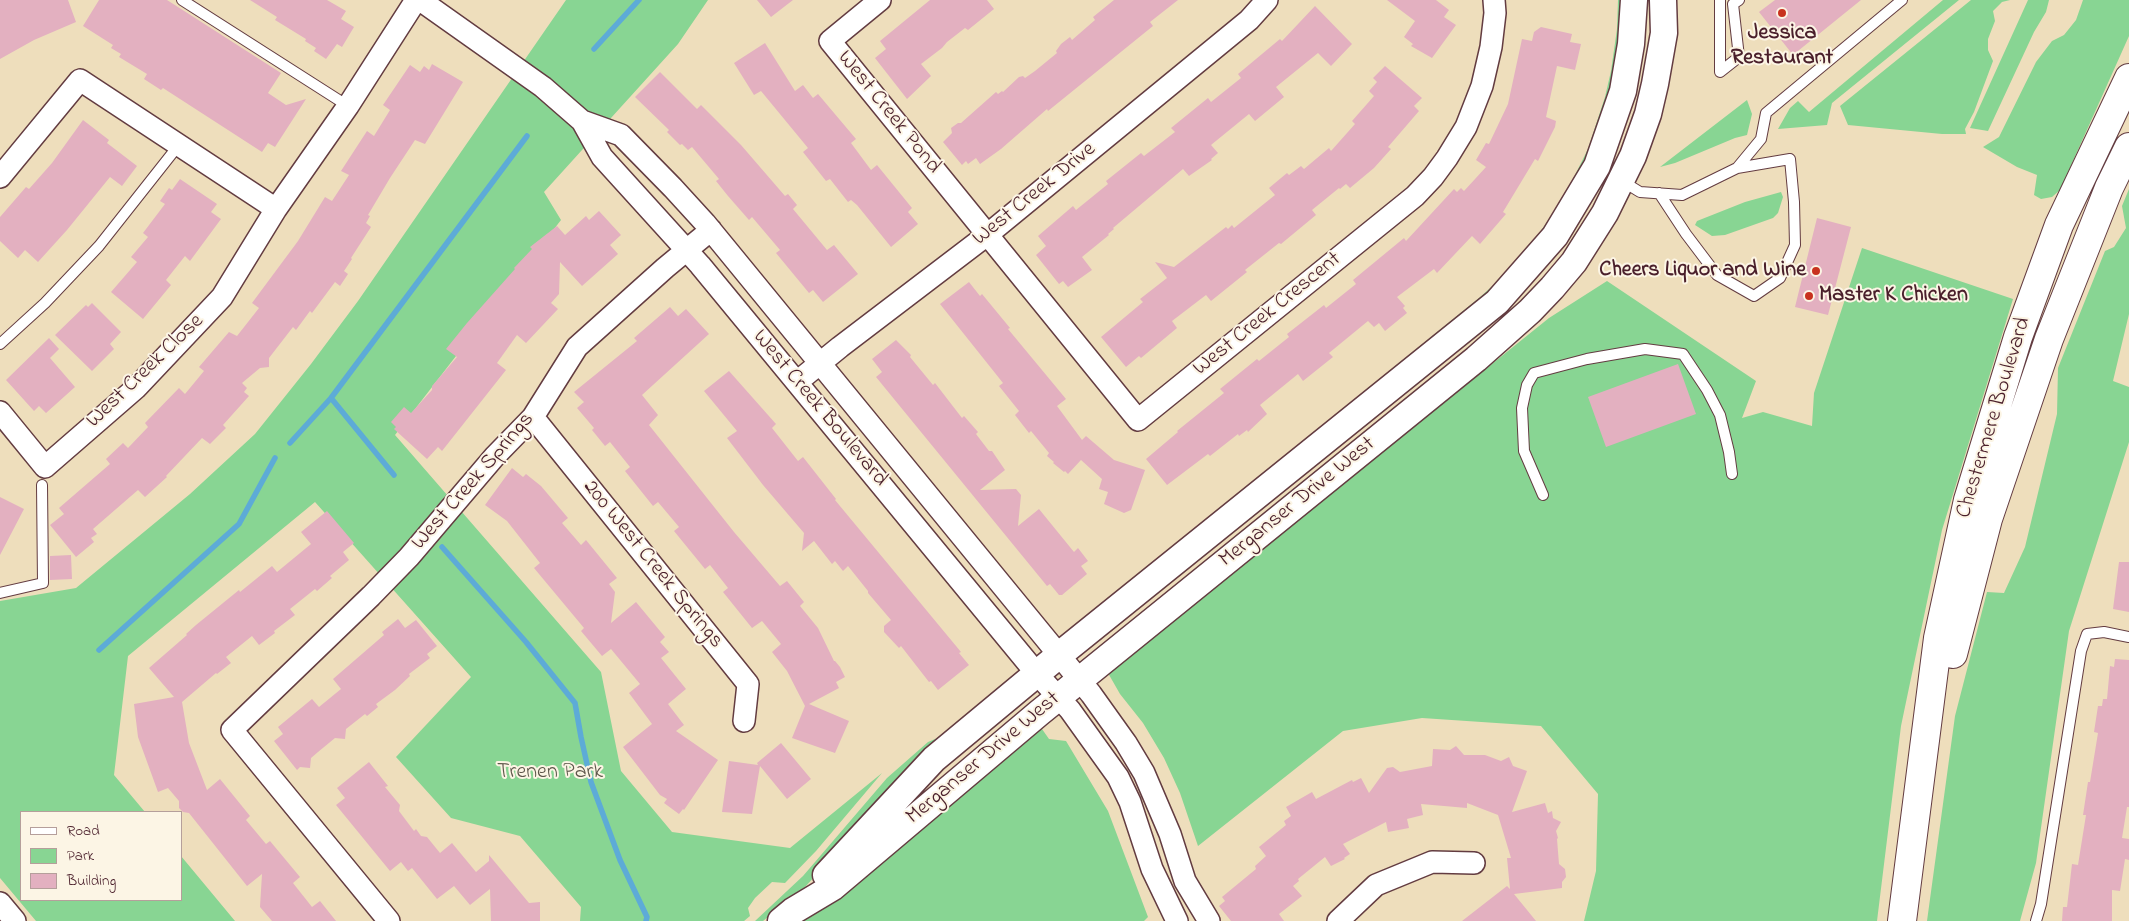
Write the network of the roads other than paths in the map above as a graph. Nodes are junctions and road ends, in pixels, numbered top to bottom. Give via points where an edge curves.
1 (182, 0) edge
2 (416, 0) edge
3 (420, 0) edge
4 (880, 0) edge
5 (1268, 0) edge
6 (1494, 0) edge
7 (1634, 0) edge
8 (1663, 0) edge
9 (1720, 0) edge
10 (1739, 0) edge
11 (1902, 0) edge
12 (2129, 78) edge
13 (348, 106) junction
14 (582, 121) junction
15 (178, 146) junction
16 (2129, 147) edge
17 (1597, 166) junction
18 (1737, 168) junction
19 (0, 177) edge
20 (1622, 181) junction
21 (1659, 193) junction
22 (276, 209) junction
23 (711, 230) junction
24 (987, 235) junction
25 (687, 250) junction
26 (0, 344) edge
27 (820, 362) junction
28 (797, 382) junction
29 (0, 412) edge
30 (533, 417) junction
31 (1732, 474) dead end
32 (42, 485) dead end
33 (1543, 495) dead end
34 (0, 593) edge
35 (2129, 637) edge
36 (1058, 656) junction
37 (1037, 674) junction
38 (1079, 680) junction
39 (1058, 697) junction
40 (744, 721) dead end
41 (1920, 776) junction
42 (1474, 863) dead end
43 (0, 903) edge
44 (787, 916) edge
45 (15, 921) edge
46 (389, 921) edge
47 (1177, 921) edge
48 (1209, 921) edge
49 (1338, 921) edge
50 (1902, 921) edge
51 (2036, 921) edge

1 - 13 lane
2 - 13 street, West Creek Close
3 - 14 street, West Creek Boulevard via 543,87
4 - 24 street, West Creek Pond via 830,41
5 - 24 street, West Creek Drive via 1249,20
6 - 24 street, West Creek Crescent via 1491,47 1482,86 1466,127 1433,177 1415,196 1138,420
7 - 17 street, Merganser Drive West via 1623,91
8 - 20 street, Merganser Drive West via 1664,32 1655,84 1648,114
9 - 10 lane via 1720,72 1740,58 1733,4
11 - 18 lane via 1766,113 1761,139
12 - 41 main road, Chestermere Boulevard via 2059,225 2018,336 1968,500 1938,638
13 - 22 street, West Creek Close
14 - 23 street, West Creek Boulevard via 621,135
14 - 25 street, West Creek Boulevard via 602,157
15 - 19 street via 80,80
15 - 22 street
15 - 26 lane via 99,246 45,303
16 - 41 main road, Chestermere Boulevard via 2109,188 2049,339 1988,520
17 - 20 street
17 - 36 street, Merganser Drive West via 1555,236 1497,302
18 - 21 lane via 1682,195
18 - 21 lane via 1790,159 1795,245 1780,278 1754,296 1717,275
20 - 21 lane via 1640,192
20 - 38 street, Merganser Drive West via 1574,262 1530,311 1468,365
22 - 29 street, West Creek Close via 222,297 136,388 45,466
23 - 25 street, West Creek Springs
23 - 27 street, West Creek Boulevard
24 - 27 street, West Creek Drive
25 - 28 street, West Creek Boulevard
25 - 30 street, West Creek Springs via 577,347
27 - 28 street, West Creek Drive
27 - 36 street, West Creek Boulevard
28 - 37 street, West Creek Boulevard
30 - 40 street, 200 West Creek Springs via 748,684
30 - 46 street, West Creek Springs via 495,456 409,557 232,730
31 - 33 lane via 1720,416 1688,361 1683,354 1645,349 1534,373 1527,385 1522,408 1524,451
32 - 34 lane via 43,584
35 - 51 lane via 2104,632 2087,634 2081,651
36 - 37 street, Merganser Drive West
36 - 38 street, West Creek Boulevard
37 - 39 street, West Creek Boulevard
37 - 44 street, Merganser Drive West via 934,759
38 - 39 street, Merganser Drive West
38 - 48 street, West Creek Boulevard via 1144,773 1170,834 1185,881
39 - 44 street, Merganser Drive West via 832,887
39 - 47 street, West Creek Boulevard via 1118,777 1130,802 1152,869
41 - 50 main road, Chestermere Boulevard
42 - 49 street via 1432,862 1376,885
43 - 45 street

